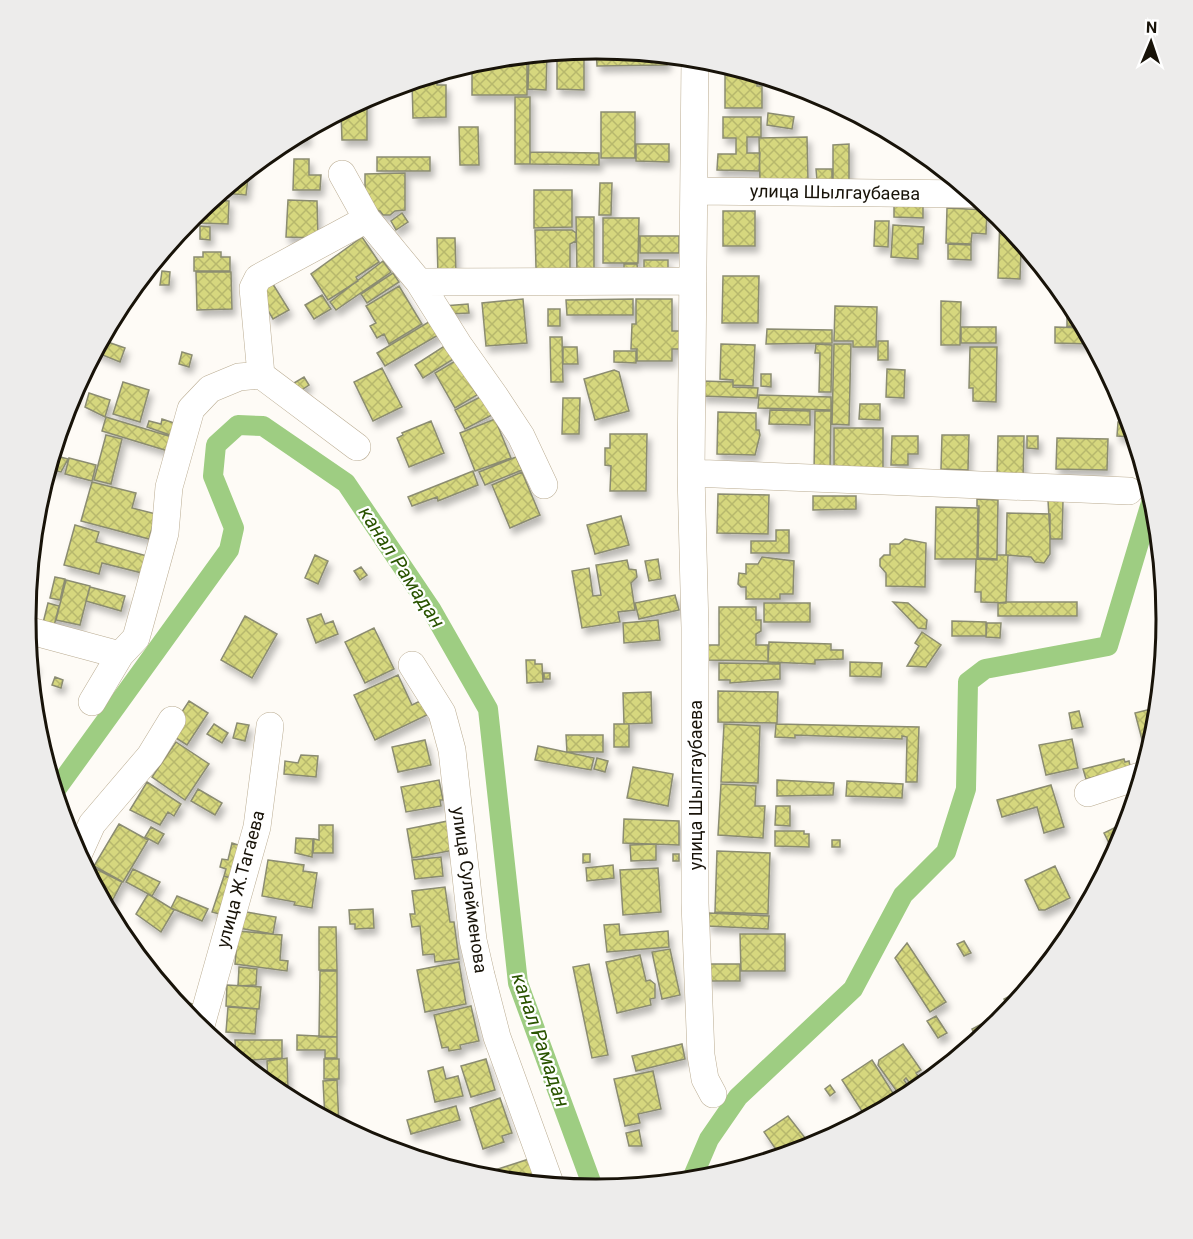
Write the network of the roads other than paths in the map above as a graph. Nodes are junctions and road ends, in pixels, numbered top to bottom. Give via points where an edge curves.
1 (695, 68) edge
2 (342, 174) dead end
3 (696, 191) junction
4 (961, 194) edge
5 (367, 219) junction
6 (693, 281) junction
7 (419, 282) junction
8 (261, 375) junction
9 (357, 447) dead end
10 (691, 473) junction
11 (544, 485) dead end
12 (1129, 491) dead end
13 (36, 633) edge
14 (120, 655) junction
15 (412, 665) dead end
16 (92, 702) dead end
17 (172, 720) dead end
18 (270, 726) dead end
19 (1134, 778) edge
20 (1088, 792) dead end
21 (83, 843) edge
22 (203, 1019) edge
23 (713, 1094) dead end
24 (548, 1178) edge

1 - 3 street, улица Шылгаубаева
2 - 5 street
3 - 4 street, улица Шылгаубаева
3 - 6 street, улица Шылгаубаева
5 - 7 street
5 - 8 street via 258,278 253,288
6 - 7 street
6 - 10 street, улица Шылгаубаева
7 - 11 street via 521,436
8 - 9 street
8 - 14 street via 239,377 210,389 191,410 169,487 165,533 153,580 136,638
10 - 12 street
10 - 23 street, улица Шылгаубаева via 695,903 701,1055 705,1079
13 - 14 street
14 - 16 street
15 - 24 street, улица Сулейменова via 442,713 452,750 473,940 497,1037
17 - 21 street via 150,756 92,824
18 - 22 street, улица Ж.Тагаева via 257,826
19 - 20 street

